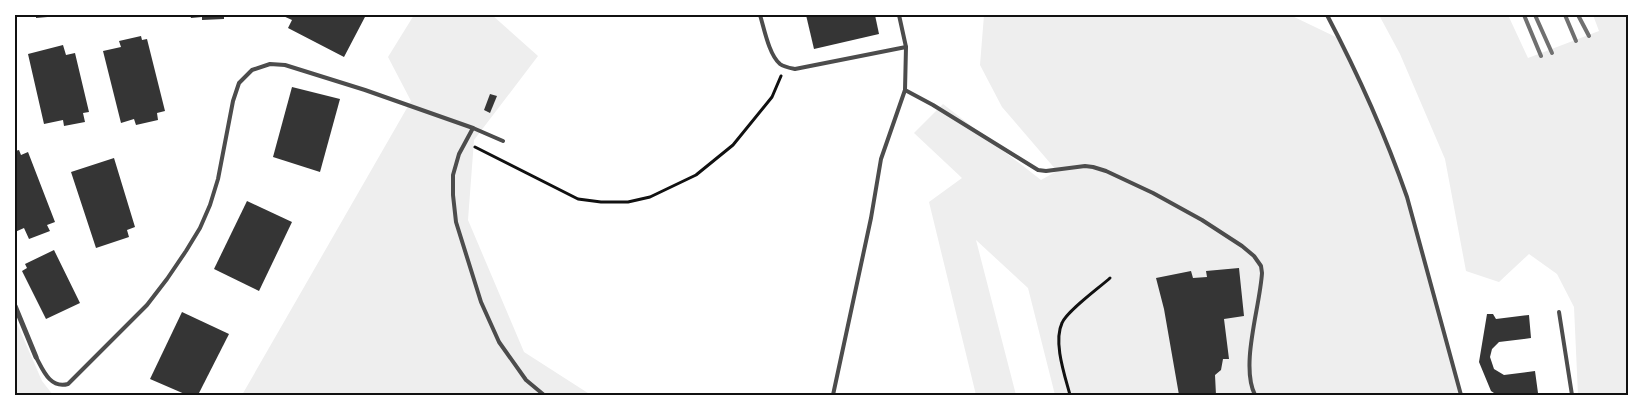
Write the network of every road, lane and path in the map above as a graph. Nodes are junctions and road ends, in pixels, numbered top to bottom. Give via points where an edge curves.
1 (760, 15) edge
2 (899, 15) edge
3 (1327, 15) edge
4 (906, 47) junction
5 (784, 66) junction
6 (905, 90) junction
7 (473, 128) junction
8 (504, 141) dead end
9 (465, 142) junction
10 (1110, 278) dead end
11 (15, 306) edge
12 (1559, 312) dead end
13 (36, 357) joint
14 (544, 395) edge
15 (833, 395) edge
16 (1070, 395) edge
17 (1255, 395) edge
18 (1461, 395) edge
19 (1572, 395) edge

1 - 5 lane via 767,40 778,63
2 - 4 lane
3 - 18 lane via 1373,106 1398,170
4 - 5 lane via 796,69
4 - 6 lane
5 - 9 path via 772,97 733,145 696,175 650,197 628,202 578,199
6 - 15 lane via 881,159
6 - 17 lane via 1038,170 1084,166 1106,171 1202,220 1242,246 1258,262 1262,273 1249,364
7 - 8 lane
7 - 9 lane
7 - 13 lane via 285,65 270,64 252,70 240,83 233,102 210,205 167,279 147,305 68,384 52,382
9 - 14 lane via 452,174 452,195 459,231 481,302 499,342 526,380
10 - 16 path via 1062,322 1060,351
11 - 13 street
12 - 19 lane

